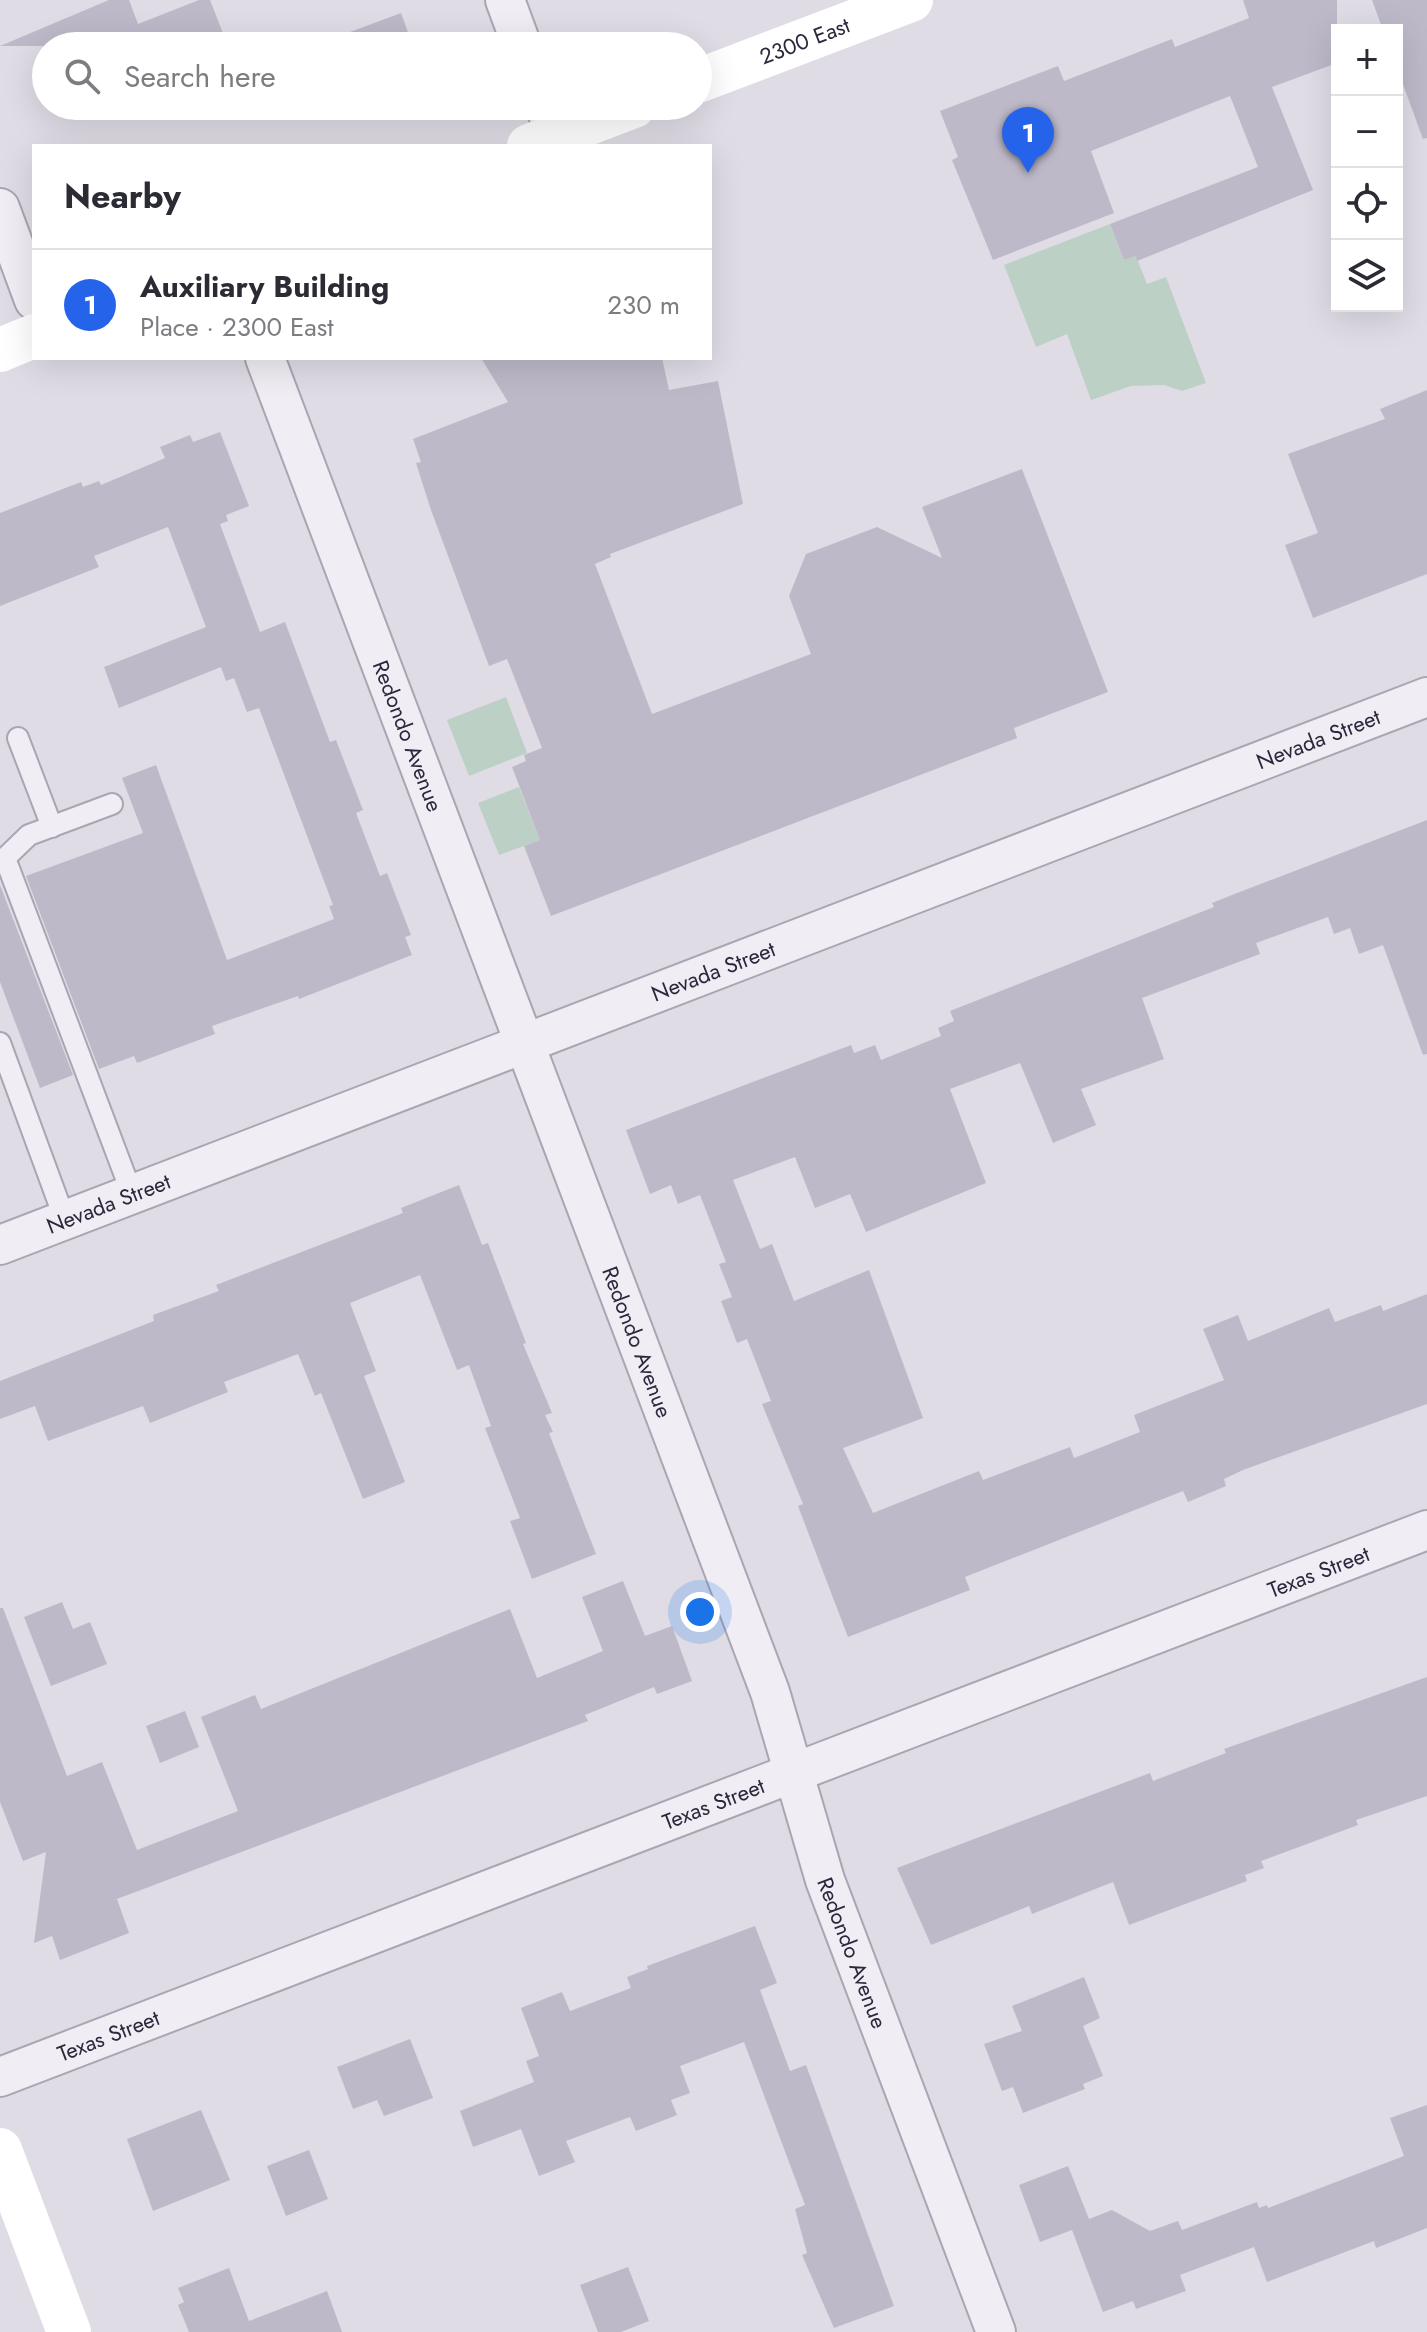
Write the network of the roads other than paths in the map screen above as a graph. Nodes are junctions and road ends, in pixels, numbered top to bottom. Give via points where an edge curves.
1 (505, 0) edge
2 (911, 0) edge
3 (517, 32) edge
4 (712, 76) edge
5 (579, 120) edge
6 (543, 129) edge
7 (0, 208) edge
8 (32, 295) edge
9 (32, 337) edge
10 (0, 350) edge
11 (266, 360) edge
12 (1427, 697) edge
13 (18, 738) dead end
14 (112, 804) dead end
15 (52, 827) junction
16 (0, 1043) edge
17 (523, 1045) junction
18 (132, 1194) junction
19 (65, 1220) junction
20 (0, 1245) edge
21 (1427, 1530) edge
22 (793, 1774) junction
23 (0, 2077) edge
24 (0, 2150) edge
25 (69, 2332) edge
26 (996, 2332) edge

1 - 3 street
2 - 4 street, 2300 East
5 - 6 street
7 - 8 street
9 - 10 street
11 - 17 street, Redondo Avenue
12 - 17 street, Nevada Street
13 - 15 lane
14 - 15 lane
15 - 18 lane via 29,835 5,858
16 - 19 lane
17 - 18 street, Nevada Street
17 - 22 street, Redondo Avenue via 770,1692
18 - 19 street, Nevada Street
19 - 20 street, Nevada Street
21 - 22 street, Texas Street
22 - 23 street, Texas Street
22 - 26 street, Redondo Avenue via 825,1880
24 - 25 street

